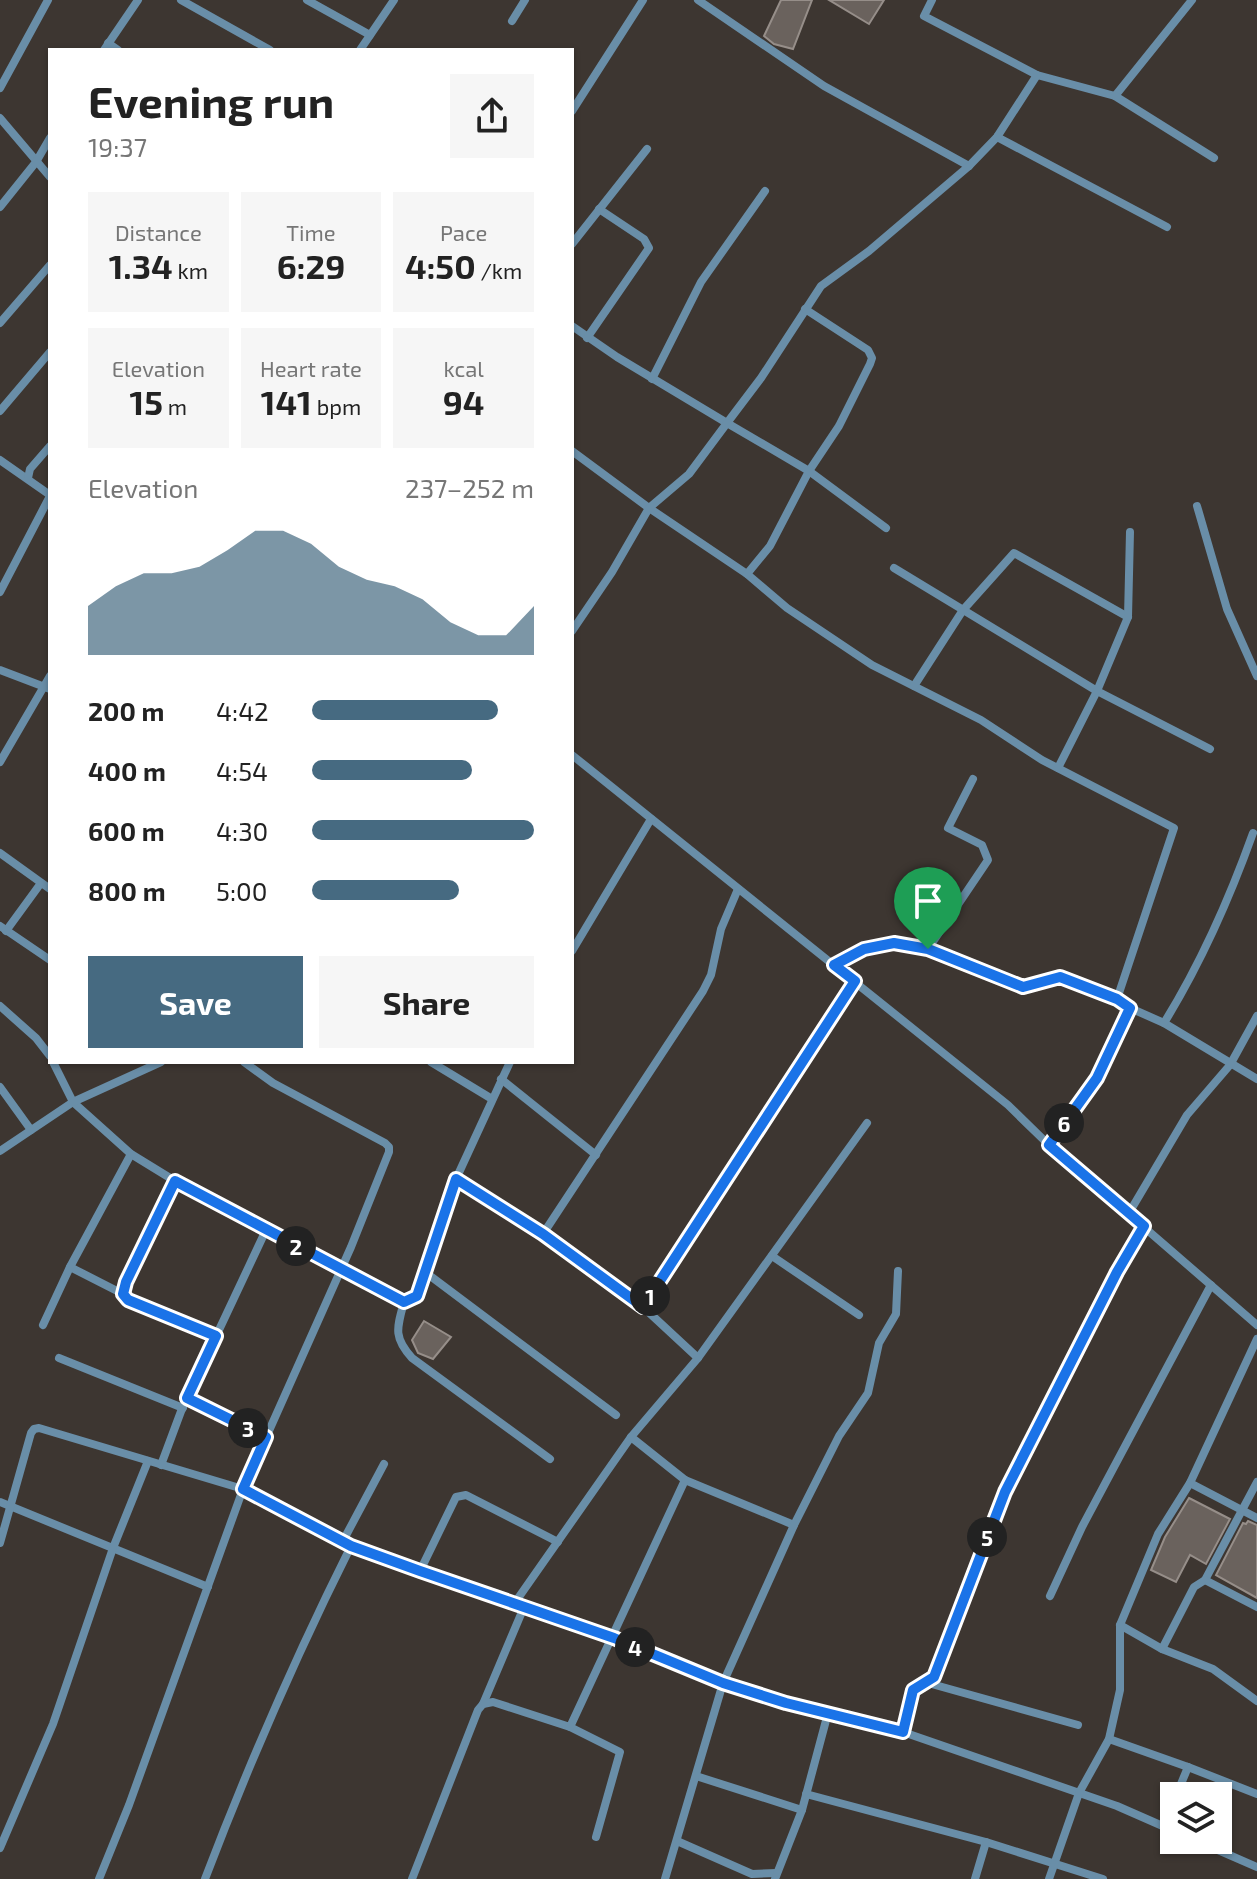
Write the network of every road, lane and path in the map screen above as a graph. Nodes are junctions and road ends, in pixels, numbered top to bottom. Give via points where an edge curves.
1 (48, 0) edge
2 (138, 0) edge
3 (181, 0) edge
4 (307, 0) edge
5 (394, 0) edge
6 (525, 0) edge
7 (643, 0) edge
8 (698, 0) edge
9 (932, 0) edge
10 (1192, 0) edge
11 (512, 21) dead end
12 (370, 35) junction
13 (106, 47) edge
14 (266, 48) edge
15 (361, 48) edge
16 (1037, 75) junction
17 (0, 88) edge
18 (1115, 96) junction
19 (574, 108) edge
20 (0, 118) edge
21 (997, 137) junction
22 (48, 141) edge
23 (647, 149) dead end
24 (1214, 158) dead end
25 (36, 162) junction
26 (969, 166) junction
27 (48, 175) edge
28 (765, 191) dead end
29 (0, 207) edge
30 (599, 209) junction
31 (1167, 227) dead end
32 (574, 241) edge
33 (48, 267) edge
34 (805, 309) junction
35 (0, 323) edge
36 (574, 328) edge
37 (587, 338) junction
38 (48, 354) edge
39 (652, 379) junction
40 (0, 411) edge
41 (727, 423) junction
42 (48, 448) edge
43 (574, 452) edge
44 (0, 460) edge
45 (809, 471) junction
46 (28, 478) junction
47 (48, 493) edge
48 (48, 499) edge
49 (1197, 506) dead end
50 (649, 508) junction
51 (886, 528) dead end
52 (1130, 532) dead end
53 (894, 568) dead end
54 (747, 574) junction
55 (0, 592) edge
56 (963, 610) junction
57 (1128, 617) junction
58 (574, 628) edge
59 (0, 670) edge
60 (1257, 676) edge
61 (914, 686) junction
62 (46, 688) edge
63 (1097, 691) junction
64 (1210, 749) dead end
65 (574, 757) edge
66 (0, 762) edge
67 (1058, 768) junction
68 (973, 779) dead end
69 (651, 819) junction
70 (1253, 833) dead end
71 (0, 853) edge
72 (41, 883) junction
73 (48, 888) edge
74 (738, 889) junction
75 (3, 928) edge
76 (574, 948) edge
77 (928, 949) junction
78 (48, 959) edge
79 (834, 965) junction
80 (855, 981) junction
81 (1117, 999) junction
82 (0, 1006) edge
83 (1130, 1008) junction
84 (1257, 1016) edge
85 (1164, 1023) junction
86 (48, 1053) edge
87 (54, 1064) edge
88 (157, 1064) edge
89 (247, 1064) edge
90 (434, 1064) edge
91 (509, 1064) edge
92 (1230, 1065) junction
93 (501, 1079) junction
94 (1257, 1079) edge
95 (0, 1087) edge
96 (492, 1099) junction
97 (73, 1102) junction
98 (867, 1123) dead end
99 (31, 1130) junction
100 (1049, 1145) junction
101 (0, 1151) edge
102 (131, 1154) junction
103 (596, 1155) junction
104 (456, 1179) junction
105 (175, 1181) junction
106 (1129, 1213) junction
107 (1144, 1226) junction
108 (266, 1230) junction
109 (543, 1234) junction
110 (772, 1256) junction
111 (70, 1267) junction
112 (340, 1269) junction
113 (898, 1271) dead end
114 (425, 1272) junction
115 (1211, 1285) junction
116 (123, 1294) junction
117 (404, 1302) junction
118 (643, 1307) junction
119 (859, 1315) dead end
120 (43, 1325) dead end
121 (1257, 1325) edge
122 (216, 1336) junction
123 (1257, 1339) edge
124 (59, 1358) dead end
125 (698, 1358) junction
126 (187, 1398) junction
127 (183, 1408) junction
128 (616, 1415) dead end
129 (266, 1437) junction
130 (631, 1437) junction
131 (550, 1459) dead end
132 (148, 1461) junction
133 (384, 1464) dead end
134 (161, 1465) junction
135 (685, 1480) junction
136 (1257, 1482) edge
137 (1190, 1483) junction
138 (243, 1489) junction
139 (4, 1504) edge
140 (1241, 1511) junction
141 (1257, 1518) edge
142 (794, 1525) junction
143 (558, 1542) junction
144 (0, 1543) edge
145 (347, 1544) junction
146 (113, 1548) junction
147 (420, 1571) junction
148 (1205, 1580) junction
149 (208, 1587) junction
150 (1050, 1596) dead end
151 (514, 1604) junction
152 (524, 1607) junction
153 (1257, 1607) edge
154 (1120, 1625) junction
155 (614, 1638) junction
156 (1162, 1649) junction
157 (723, 1683) junction
158 (928, 1683) junction
159 (1257, 1701) edge
160 (483, 1704) junction
161 (828, 1713) junction
162 (1078, 1725) dead end
163 (570, 1727) junction
164 (903, 1732) junction
165 (1109, 1739) junction
166 (1188, 1767) junction
167 (696, 1776) junction
168 (1182, 1782) edge
169 (1079, 1793) junction
170 (806, 1794) junction
171 (1257, 1794) edge
172 (802, 1810) junction
173 (1160, 1825) edge
174 (596, 1837) dead end
175 (677, 1841) junction
176 (986, 1842) junction
177 (0, 1848) edge
178 (1227, 1854) edge
179 (1055, 1865) junction
180 (1257, 1867) edge
181 (775, 1876) edge
182 (99, 1879) edge
183 (205, 1879) edge
184 (412, 1879) edge
185 (665, 1879) edge
186 (975, 1879) edge
187 (1049, 1879) edge
188 (1103, 1879) edge

1 - 17 street
2 - 13 street
3 - 14 street
4 - 12 street
5 - 12 street
6 - 11 street
7 - 19 street
8 - 26 street via 824,86
9 - 16 street via 924,16
10 - 18 street
12 - 15 street
16 - 18 street
16 - 21 street
18 - 24 street
20 - 25 street
21 - 26 street
21 - 31 street
22 - 25 street
23 - 30 street
25 - 27 street
25 - 29 street
26 - 34 street via 821,286
28 - 39 street via 701,282
30 - 32 street
30 - 37 street via 644,239 649,248
33 - 35 street
34 - 41 street
34 - 45 street via 868,350 872,358 839,426
36 - 37 street
37 - 39 street
38 - 40 street
39 - 41 street
41 - 45 street
41 - 50 street via 689,474
42 - 46 street
43 - 50 street
44 - 46 street
45 - 51 street
45 - 54 street via 770,546
46 - 47 street
48 - 55 street
49 - 60 street via 1227,609
50 - 54 street
50 - 58 street
52 - 57 street
53 - 56 street
54 - 61 street via 860,657
56 - 57 street via 1014,553
56 - 61 street
56 - 63 street
57 - 63 street
59 - 62 street
61 - 67 street
62 - 66 street
63 - 64 street
63 - 67 street
65 - 69 street
67 - 81 street via 1174,828
68 - 77 street via 948,828 982,845 988,860
69 - 74 street
69 - 76 street
70 - 85 street via 1201,960
71 - 72 street
72 - 73 street
72 - 75 street
74 - 79 street
74 - 103 street via 703,991
75 - 78 street
77 - 79 street via 894,943 864,949
77 - 81 street via 1023,987 1060,977
79 - 80 street
80 - 100 street via 1008,1105
80 - 118 street
81 - 83 street
82 - 86 street
83 - 85 street
83 - 100 street via 1097,1078
84 - 92 street
85 - 92 street
87 - 97 street
88 - 97 street
89 - 112 street via 389,1147
90 - 96 street
91 - 93 street
92 - 94 street
92 - 106 street via 1187,1115
93 - 96 street
93 - 103 street
95 - 99 street
96 - 104 street
97 - 99 street
97 - 102 street
98 - 110 street
99 - 101 street
100 - 106 street
102 - 105 street
102 - 111 street
103 - 109 street
104 - 109 street
104 - 114 street
105 - 108 street
105 - 116 street
106 - 107 street
107 - 115 street
107 - 158 street via 1005,1492
108 - 112 street
108 - 122 street
109 - 118 street
110 - 119 street
110 - 125 street
111 - 116 street
111 - 120 street
112 - 117 street
112 - 129 street
113 - 142 street via 896,1314 879,1343 868,1393 839,1436
114 - 117 street via 417,1296
114 - 128 street
115 - 121 street
115 - 150 street
116 - 122 street
117 - 131 street via 399,1344 412,1358
118 - 125 street
122 - 126 street
123 - 137 street
124 - 127 street
125 - 130 street
126 - 127 street
126 - 129 street
127 - 134 street
129 - 138 street
130 - 135 street
130 - 143 street
132 - 134 street
132 - 139 street via 34,1429
132 - 146 street
133 - 145 street
134 - 138 street
135 - 142 street
135 - 155 street
136 - 140 street
137 - 140 street
137 - 154 street via 1158,1534
138 - 145 street
138 - 149 street
139 - 144 street
139 - 146 street
140 - 141 street
140 - 148 street
142 - 157 street
143 - 147 street via 466,1495 456,1497
143 - 151 street
145 - 147 street
145 - 183 street
146 - 149 street
146 - 177 street via 53,1724
147 - 151 street
148 - 153 street
148 - 156 street via 1194,1587
149 - 182 street
151 - 152 street
152 - 155 street
152 - 160 street
154 - 156 street
154 - 165 street via 1120,1690
155 - 157 street
155 - 163 street
156 - 159 street via 1213,1669
157 - 161 street
157 - 167 street
158 - 162 street
158 - 164 street via 913,1690
160 - 163 street via 493,1702
160 - 184 street
161 - 164 street
161 - 170 street
163 - 174 street via 620,1752
164 - 169 street
165 - 166 street
165 - 169 street
166 - 168 street
166 - 171 street
167 - 172 street
167 - 175 street
169 - 173 street
169 - 179 street
170 - 172 street
170 - 176 street
172 - 181 street
175 - 181 street via 752,1874
175 - 185 street
176 - 179 street
176 - 186 street
178 - 180 street
179 - 187 street
179 - 188 street

